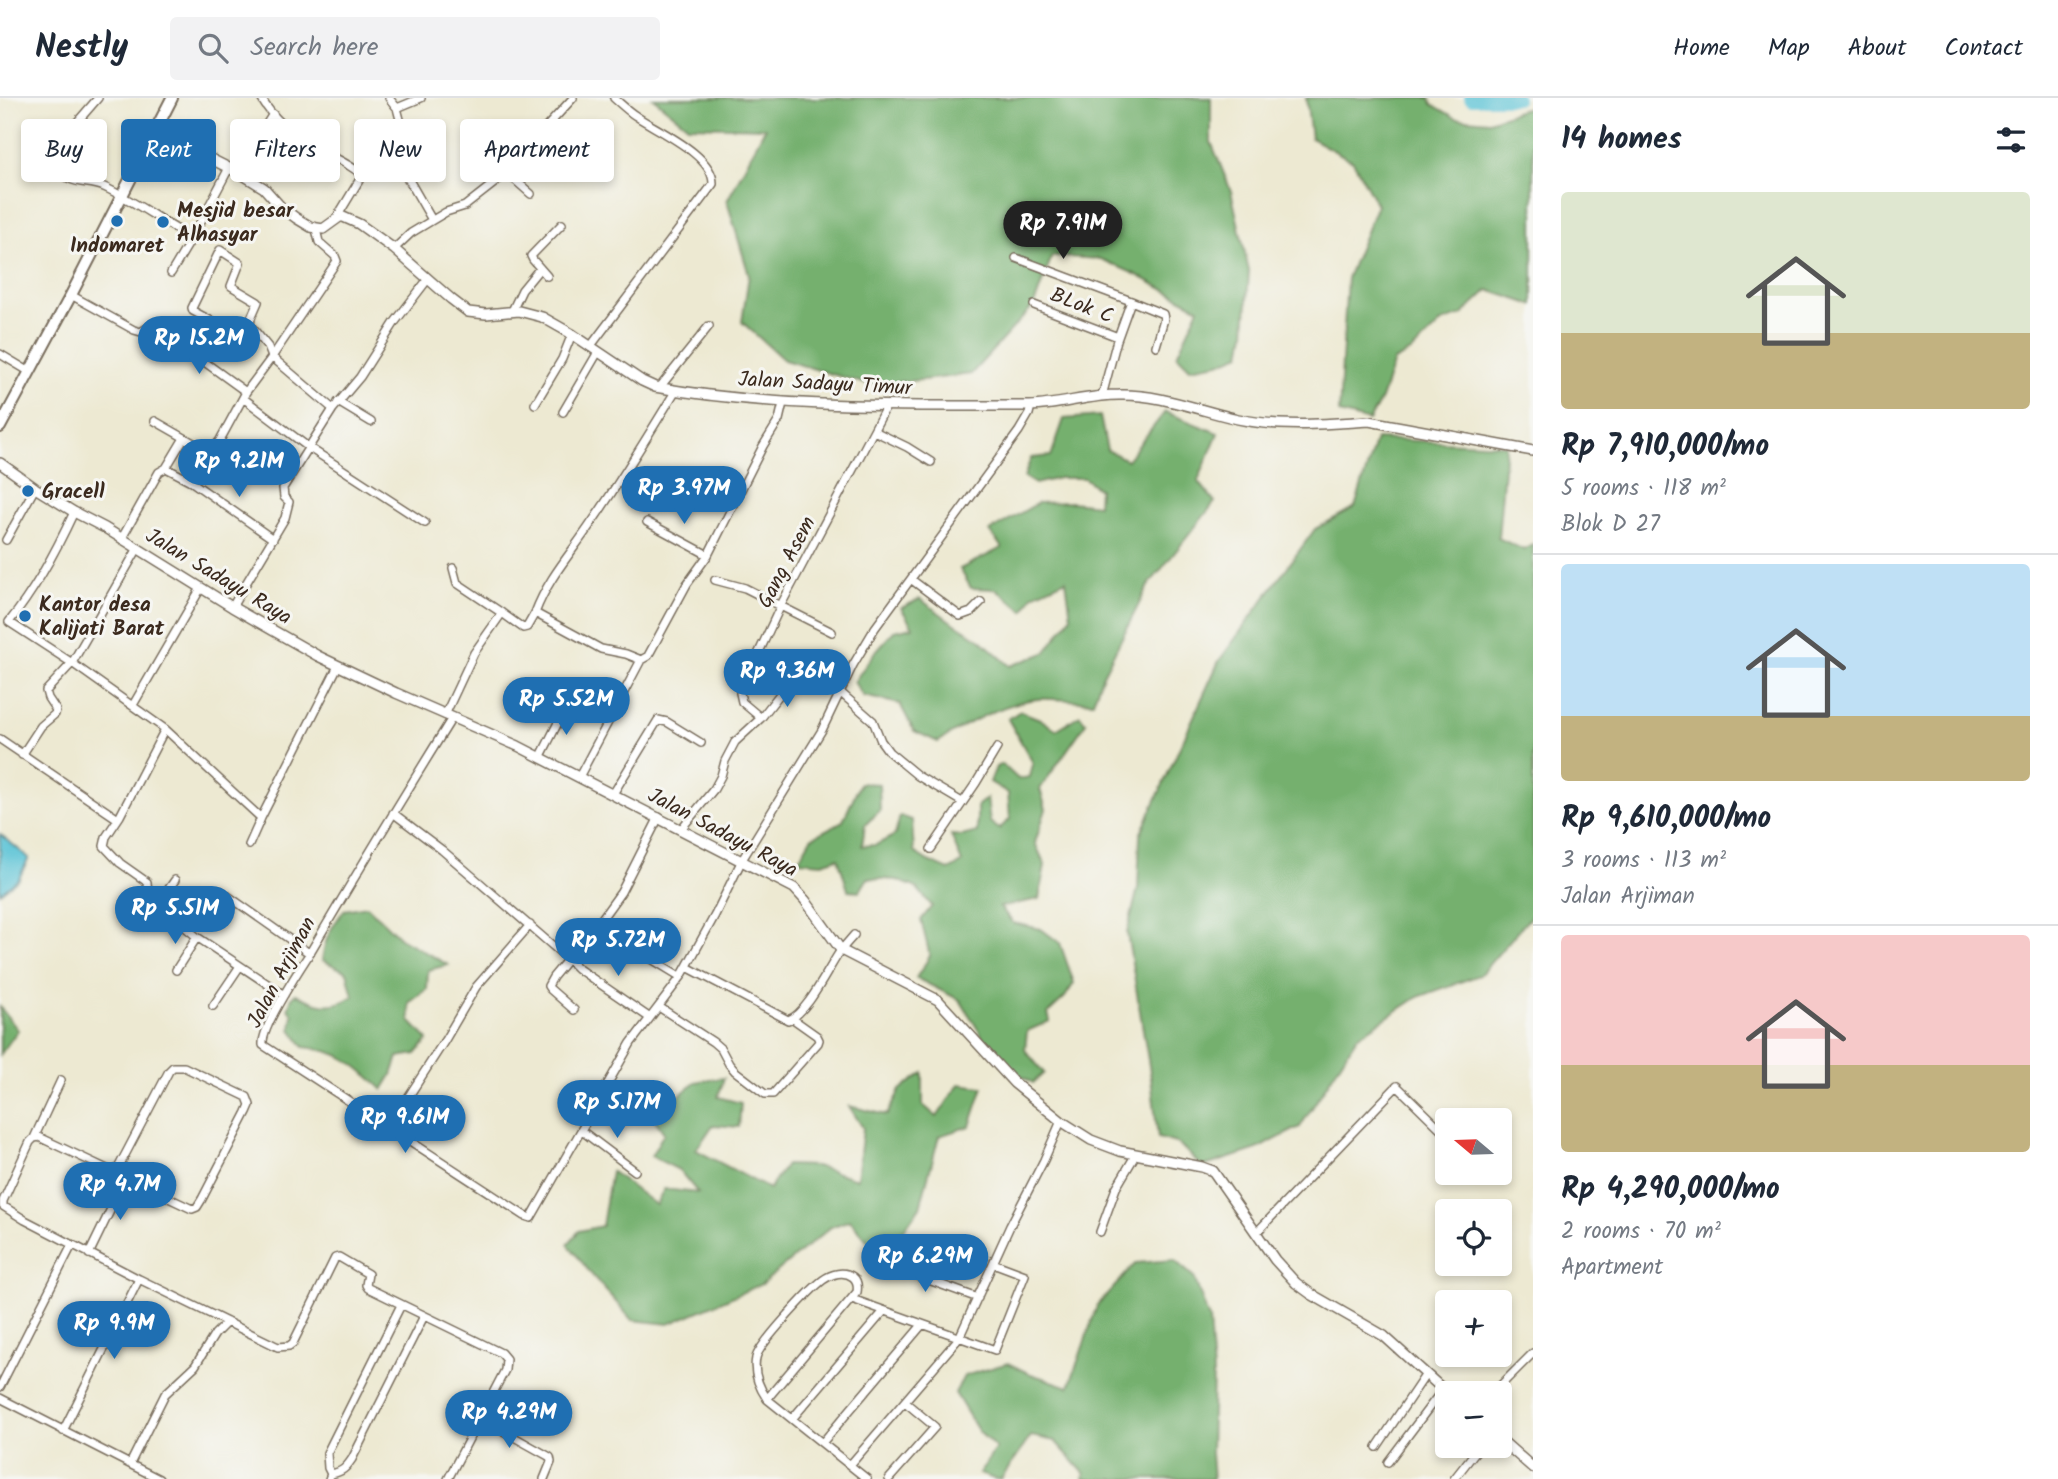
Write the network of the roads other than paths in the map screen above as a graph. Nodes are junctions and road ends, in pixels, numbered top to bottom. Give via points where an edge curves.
1 (98, 98) edge
2 (172, 98) edge
3 (261, 98) edge
4 (389, 98) edge
5 (421, 98) edge
6 (614, 98) edge
7 (570, 99) edge
8 (397, 107) junction
9 (273, 114) junction
10 (80, 119) edge
11 (161, 119) edge
12 (269, 119) edge
13 (552, 119) edge
14 (230, 173) edge
15 (78, 182) edge
16 (128, 182) edge
17 (253, 182) edge
18 (494, 182) edge
19 (517, 182) edge
20 (531, 194) dead end
21 (121, 196) junction
22 (337, 218) junction
23 (432, 220) junction
24 (562, 225) dead end
25 (316, 229) junction
26 (192, 238) junction
27 (394, 249) junction
28 (1016, 258) dead end
29 (540, 268) junction
30 (172, 273) dead end
31 (547, 276) dead end
32 (428, 279) junction
33 (71, 295) junction
34 (1131, 301) junction
35 (1034, 305) dead end
36 (512, 311) junction
37 (250, 321) junction
38 (709, 326) dead end
39 (572, 334) junction
40 (1118, 337) junction
41 (1156, 346) dead end
42 (594, 349) junction
43 (0, 354) edge
44 (272, 357) junction
45 (30, 372) junction
46 (660, 387) junction
47 (676, 390) junction
48 (244, 395) junction
49 (1102, 396) junction
50 (338, 402) junction
51 (783, 403) junction
52 (535, 404) dead end
53 (1031, 405) junction
54 (886, 407) junction
55 (333, 409) junction
56 (563, 412) dead end
57 (155, 421) dead end
58 (371, 422) dead end
59 (0, 426) edge
60 (874, 430) junction
61 (184, 438) junction
62 (308, 447) junction
63 (1533, 451) edge
64 (211, 453) junction
65 (932, 462) dead end
66 (0, 463) edge
67 (166, 468) junction
68 (189, 480) junction
69 (35, 488) junction
70 (74, 512) junction
71 (647, 522) dead end
72 (425, 523) dead end
73 (122, 538) junction
74 (273, 539) junction
75 (6, 540) dead end
76 (138, 548) junction
77 (708, 555) junction
78 (453, 568) dead end
79 (716, 580) dead end
80 (912, 580) junction
81 (201, 587) junction
82 (981, 602) dead end
83 (782, 605) junction
84 (232, 607) junction
85 (502, 613) junction
86 (536, 613) junction
87 (0, 620) edge
88 (9, 622) junction
89 (832, 632) dead end
90 (641, 660) junction
91 (72, 663) junction
92 (338, 666) junction
93 (790, 681) dead end
94 (840, 692) junction
95 (568, 703) dead end
96 (133, 705) junction
97 (449, 717) junction
98 (761, 718) junction
99 (165, 729) junction
100 (0, 739) edge
101 (701, 743) dead end
102 (997, 747) dead end
103 (22, 755) junction
104 (540, 758) junction
105 (579, 778) junction
106 (613, 794) junction
107 (962, 802) junction
108 (393, 813) junction
109 (659, 817) junction
110 (261, 818) junction
111 (118, 819) junction
112 (681, 829) junction
113 (249, 845) dead end
114 (931, 849) dead end
115 (741, 860) junction
116 (175, 880) dead end
117 (221, 891) dead end
118 (158, 904) junction
119 (530, 925) junction
120 (854, 935) dead end
121 (197, 937) junction
122 (841, 950) junction
123 (309, 953) junction
124 (645, 955) dead end
125 (568, 959) junction
126 (240, 966) junction
127 (687, 967) junction
128 (176, 970) dead end
129 (681, 977) junction
130 (284, 995) junction
131 (213, 1006) dead end
132 (659, 1007) junction
133 (574, 1010) dead end
134 (650, 1018) junction
135 (793, 1019) junction
136 (61, 1080) dead end
137 (1061, 1121) junction
138 (1435, 1123) edge
139 (389, 1127) junction
140 (582, 1131) junction
141 (34, 1138) junction
142 (1136, 1154) junction
143 (635, 1171) dead end
144 (115, 1174) junction
145 (126, 1178) junction
146 (1100, 1231) dead end
147 (1256, 1233) junction
148 (72, 1245) junction
149 (89, 1254) junction
150 (993, 1263) junction
151 (882, 1264) dead end
152 (139, 1279) junction
153 (978, 1298) junction
154 (852, 1299) junction
155 (401, 1304) junction
156 (884, 1311) junction
157 (424, 1315) junction
158 (227, 1322) junction
159 (922, 1325) junction
160 (959, 1338) junction
161 (1533, 1353) edge
162 (1426, 1374) junction
163 (1505, 1381) edge
164 (1435, 1382) edge
165 (0, 1387) edge
166 (0, 1398) edge
167 (767, 1399) junction
168 (905, 1402) junction
169 (1435, 1403) edge
170 (480, 1418) junction
171 (792, 1419) junction
172 (63, 1431) junction
173 (822, 1443) junction
174 (1377, 1447) dead end
175 (1512, 1450) edge
176 (1471, 1458) edge
177 (1388, 1462) dead end
178 (130, 1464) junction
179 (850, 1465) junction
180 (1533, 1468) edge
181 (330, 1476) edge
182 (159, 1479) edge
183 (448, 1479) edge
184 (544, 1479) edge
185 (867, 1479) edge
186 (889, 1479) edge
187 (1454, 1479) edge

1 - 10 street
2 - 11 main road
3 - 9 street
4 - 8 street
5 - 8 street
6 - 42 street via 682,143 707,167 713,184
7 - 13 street
8 - 23 street via 402,131 396,166
9 - 12 street
9 - 22 street via 312,146 361,174
14 - 26 street
15 - 21 street via 102,186
16 - 21 main road
17 - 25 street via 286,211
18 - 23 street via 465,206
19 - 20 street
21 - 26 street
21 - 33 main road
22 - 25 street
22 - 27 street, Jalan Sadayu Timur via 351,219
23 - 27 street
24 - 29 street via 532,255
25 - 44 street via 319,242 337,261
26 - 30 street
27 - 32 street, Jalan Sadayu Timur
28 - 34 street
29 - 31 street
29 - 36 street
32 - 36 street, Jalan Sadayu Timur via 472,313
32 - 50 street
33 - 45 main road
33 - 48 street via 134,330 141,332 153,324 164,327 196,348 199,358
34 - 40 street
34 - 41 street via 1161,313 1164,319
35 - 40 street, BLok C
36 - 39 street, Jalan Sadayu Timur via 542,317
37 - 37 street via 258,302 232,288 240,263 220,250 192,309 230,331
37 - 44 street
38 - 46 street
39 - 42 street, Jalan Sadayu Timur
39 - 52 street
40 - 49 street
42 - 46 street, Jalan Sadayu Timur via 642,381
42 - 56 street
43 - 45 street
44 - 48 street
44 - 55 street
45 - 59 main road
46 - 47 street, Jalan Sadayu Timur
47 - 51 street, Jalan Sadayu Timur
47 - 86 street via 609,498 557,569
48 - 62 street
48 - 64 street
49 - 53 street, Jalan Sadayu Timur
49 - 63 street, Jalan Sadayu Timur via 1164,398 1257,422 1369,421
50 - 55 street
50 - 58 street
51 - 54 street, Jalan Sadayu Timur
51 - 77 street via 774,430
53 - 54 street, Jalan Sadayu Timur
53 - 80 street, Jalan Arjiman via 1019,431
54 - 60 street, Gang Asem
55 - 62 street
57 - 61 street
60 - 65 street
60 - 83 street, Gang Asem
61 - 64 street
61 - 67 street
62 - 72 street
62 - 74 street via 283,488 289,507
64 - 68 street
66 - 69 street, Jalan Sadayu Raya
67 - 68 street
67 - 73 street via 159,471
68 - 74 street
69 - 70 street, Jalan Sadayu Raya
69 - 75 street
70 - 73 street, Jalan Sadayu Raya
70 - 88 street via 41,576
71 - 77 street
73 - 76 street, Jalan Sadayu Raya
74 - 84 street
76 - 81 street, Jalan Sadayu Raya
76 - 91 street
77 - 90 street via 648,656
78 - 85 street via 457,583
79 - 83 street
80 - 82 street via 959,615 971,612
80 - 94 street, Jalan Arjiman via 875,628
81 - 84 street, Jalan Sadayu Raya
81 - 96 street
83 - 89 street
83 - 98 street, Gang Asem via 740,693
84 - 92 street, Jalan Sadayu Raya
85 - 86 street via 523,628
85 - 97 street, Jalan Arjiman via 474,653
86 - 90 street via 601,649
87 - 88 street
88 - 91 street
90 - 105 street
91 - 96 street
91 - 103 street via 46,691 55,715 41,726
92 - 97 street, Jalan Sadayu Raya
92 - 110 street
93 - 98 street
94 - 107 street via 873,721 889,752
94 - 115 street, Jalan Arjiman via 822,730
95 - 104 street
96 - 99 street
97 - 104 street, Jalan Sadayu Raya
97 - 108 street, Jalan Arjiman
98 - 112 street via 735,742 714,789
99 - 110 street
99 - 111 street
100 - 103 street
101 - 106 street via 658,720
102 - 107 street
103 - 111 street
104 - 105 street, Jalan Sadayu Raya
105 - 106 street, Jalan Sadayu Raya
106 - 109 street, Jalan Sadayu Raya
107 - 114 street
108 - 119 street
108 - 123 street, Jalan Arjiman
109 - 112 street, Jalan Sadayu Raya
109 - 125 street via 621,892
110 - 113 street
111 - 118 street via 104,846 147,882 148,895
112 - 115 street, Jalan Sadayu Raya
115 - 122 street, Jalan Sadayu Raya via 799,892
115 - 127 street, Jalan Arjiman
116 - 118 street
117 - 123 street
118 - 121 street
119 - 125 street
119 - 139 street via 476,987
120 - 122 street
121 - 126 street
121 - 128 street
122 - 135 street
122 - 137 street, Jalan Sadayu Raya via 938,1000 1008,1076
123 - 130 street, Jalan Arjiman
124 - 129 street
125 - 133 street via 548,986
125 - 134 street
126 - 130 street
126 - 131 street
127 - 129 street, Jalan Arjiman
127 - 135 street
129 - 132 street, Jalan Arjiman
130 - 139 street, Jalan Arjiman via 263,1035 263,1045
132 - 134 street, Jalan Arjiman
132 - 135 street via 713,1042 735,1071 765,1094 773,1094 818,1043 817,1036
134 - 140 street, Jalan Arjiman
136 - 141 street
137 - 142 street, Jalan Sadayu Raya via 1091,1140
137 - 150 street
138 - 147 street via 1396,1086
139 - 140 street, Jalan Arjiman via 528,1218 535,1215
140 - 143 street
141 - 144 street
141 - 148 street via 3,1206
142 - 146 street via 1116,1188
142 - 147 street, Jalan Sadayu Raya via 1209,1169
144 - 145 street
144 - 145 street via 173,1066 247,1097 247,1112 197,1207 186,1208
145 - 149 street
147 - 162 street, Jalan Sadayu Raya via 1296,1283 1384,1336
148 - 149 street
148 - 165 street
149 - 152 street
150 - 153 street
150 - 160 street via 1025,1275 995,1350
151 - 153 street
152 - 158 street
152 - 172 street
153 - 160 street
154 - 156 street
154 - 167 street
154 - 167 street via 857,1282 836,1273 823,1280 763,1342 755,1370
155 - 157 street
155 - 158 street via 366,1287 368,1274 337,1257 289,1346 278,1347
155 - 181 street via 327,1453
156 - 159 street
156 - 171 street
157 - 170 street via 506,1359
157 - 181 street via 352,1459
158 - 178 street via 195,1366 165,1394
159 - 160 street
159 - 173 street
160 - 168 street
161 - 163 street
162 - 164 street, Jalan Sadayu Raya
162 - 174 street
166 - 172 street
167 - 171 street
168 - 179 street
168 - 186 street via 935,1427
169 - 177 street
170 - 183 street
170 - 184 street via 550,1457
171 - 173 street
172 - 178 street
173 - 179 street
175 - 180 street
176 - 187 street
178 - 182 street
179 - 185 street

